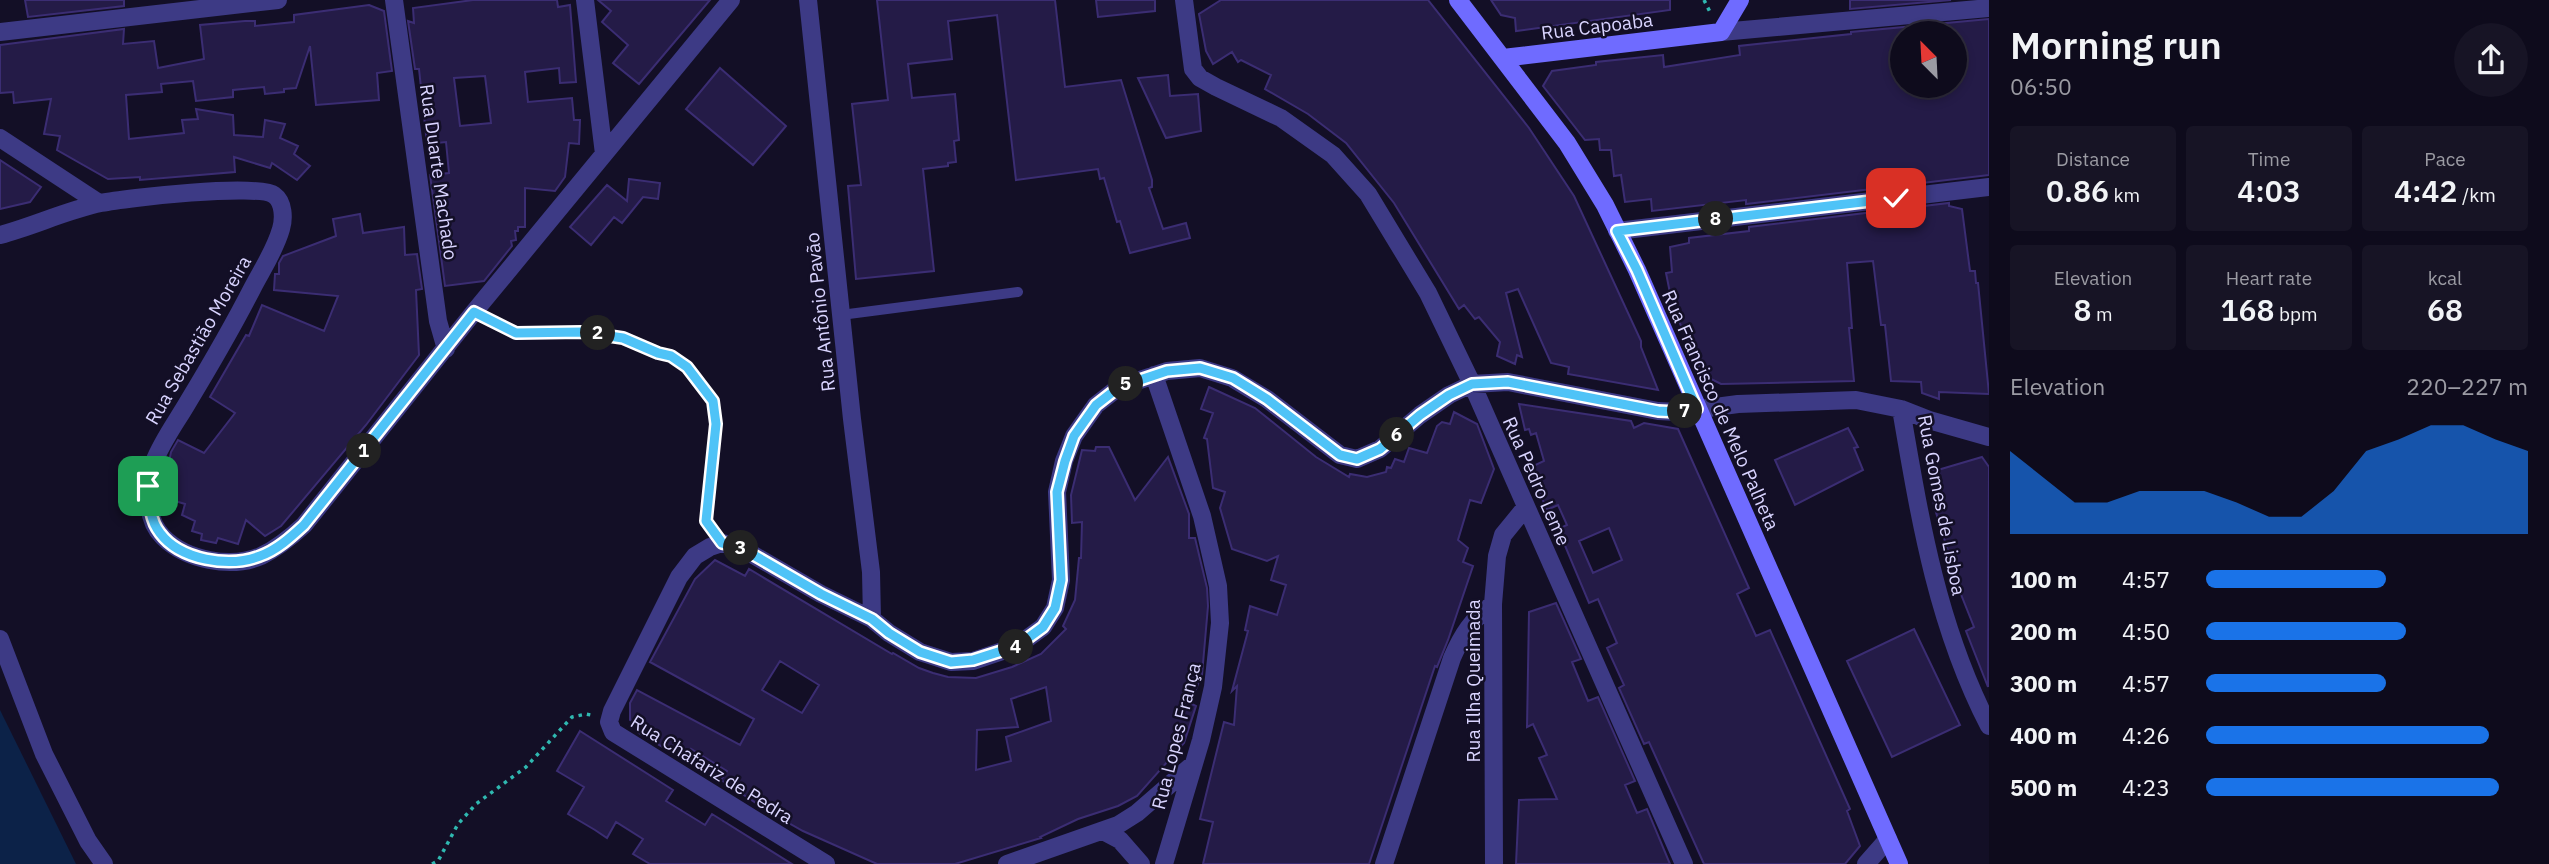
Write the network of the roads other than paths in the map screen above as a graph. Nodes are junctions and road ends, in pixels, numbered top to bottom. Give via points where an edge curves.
1 (278, 0) edge
2 (394, 0) edge
3 (585, 0) edge
4 (731, 0) edge
5 (808, 0) edge
6 (1184, 0) edge
7 (1458, 0) edge
8 (1740, 0) edge
9 (1989, 8) edge
10 (0, 32) edge
11 (1721, 32) junction
12 (1503, 58) junction
13 (0, 138) edge
14 (604, 154) junction
15 (1989, 187) edge
16 (99, 203) junction
17 (1617, 231) junction
18 (0, 234) edge
19 (1018, 292) dead end
20 (841, 315) junction
21 (446, 349) junction
22 (1154, 375) junction
23 (1472, 384) junction
24 (1697, 409) junction
25 (1901, 409) junction
26 (1989, 437) edge
27 (1525, 508) junction
28 (1493, 604) junction
29 (872, 619) junction
30 (0, 639) edge
31 (1989, 726) edge
32 (1192, 766) junction
33 (1103, 831) junction
34 (1888, 839) junction
35 (104, 864) edge
36 (826, 864) edge
37 (1007, 864) edge
38 (1142, 864) edge
39 (1164, 864) edge
40 (1384, 864) edge
41 (1494, 864) edge
42 (1684, 864) edge
43 (1866, 864) edge
44 (1899, 864) edge

1 - 10 street
2 - 21 street, Rua Duarte Machado via 438,321
3 - 14 street
4 - 14 street, Rua Sebastião Moreira
5 - 20 street, Rua Antônio Pavão
6 - 23 street, Rua Pedro Leme via 1192,69 1216,87 1281,118 1350,171 1428,293
7 - 12 main road, Rua Francisco de Melo Palheta
8 - 11 main road
9 - 11 street, Rua Capoaba
11 - 12 main road, Rua Capoaba
12 - 17 main road, Rua Francisco de Melo Palheta via 1567,143
13 - 16 street
14 - 21 street, Rua Sebastião Moreira
15 - 17 street
16 - 18 street, Rua Sebastião Moreira
16 - 21 street, Rua Sebastião Moreira via 254,190 274,195 280,203 281,228 273,250 151,473 150,511 158,532 188,554 235,561 259,557 287,541
17 - 24 main road, Rua Francisco de Melo Palheta
19 - 20 lane
20 - 29 street, Rua Antônio Pavão via 871,572
22 - 23 street via 1200,368 1233,378 1340,455 1357,459 1380,449 1420,415
22 - 29 street via 1119,387 1096,405 1074,436 1057,492 1061,580 1055,608 1043,627 1008,650 951,662 920,652
22 - 32 street, Rua Lopes França via 1202,516 1218,586 1218,656
23 - 24 street via 1508,382 1658,411
23 - 27 street, Rua Pedro Leme
24 - 25 street via 1856,400
24 - 34 main road, Rua Francisco de Melo Palheta
25 - 26 street
25 - 31 street, Rua Gomes de Lisboa via 1941,609
27 - 28 street, Rua Ilha Queimada via 1503,535
27 - 42 street, Rua Pedro Leme
28 - 40 street via 1462,634
28 - 41 street, Rua Ilha Queimada
29 - 36 street, Rua Chafariz de Pedra via 738,546 722,543 710,547 695,556 679,578 609,722 621,739
30 - 35 street via 44,754
32 - 33 street via 1137,813
32 - 39 street, Rua Lopes França
33 - 37 street
33 - 38 street via 1121,840
34 - 43 street
34 - 44 main road, Rua Francisco de Melo Palheta

